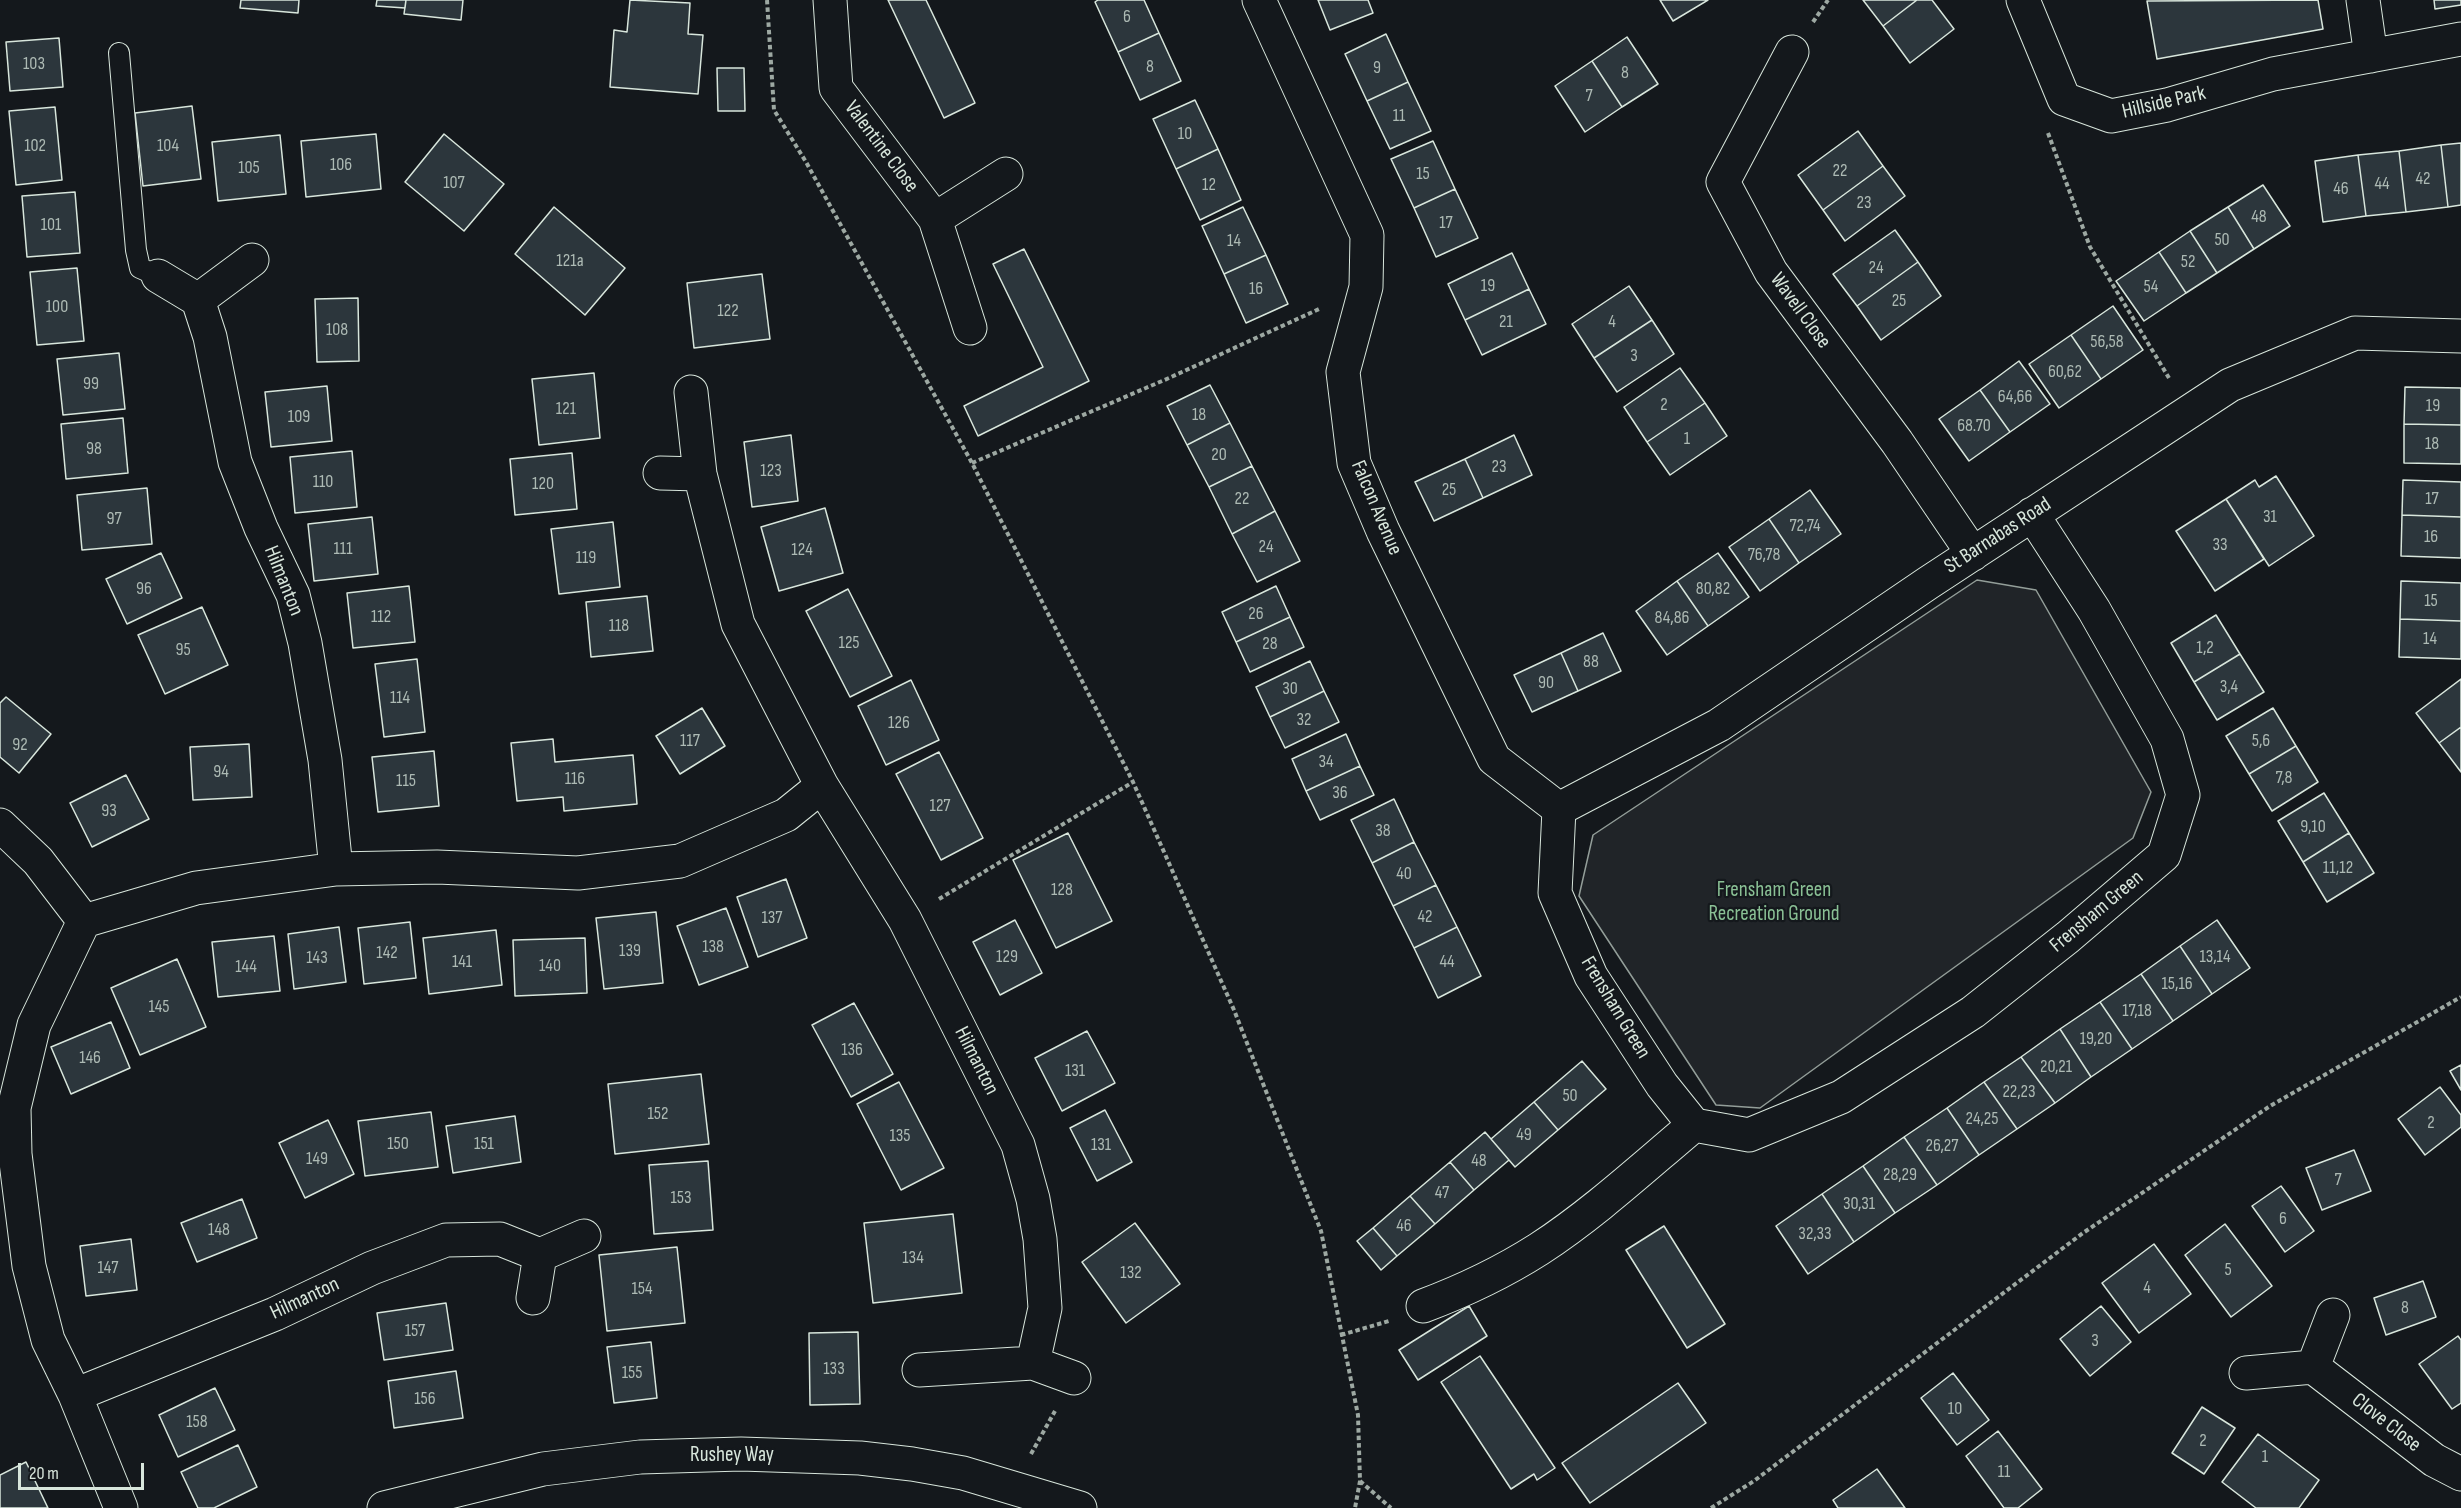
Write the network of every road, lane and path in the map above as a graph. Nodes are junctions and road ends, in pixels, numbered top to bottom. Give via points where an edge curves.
1 (767, 0) edge
2 (830, 0) edge
3 (1259, 0) edge
4 (2024, 0) edge
5 (2362, 0) edge
6 (2461, 39) edge
7 (1792, 52) dead end
8 (119, 53) dead end
9 (2371, 56) junction
10 (2047, 129) dead end
11 (1006, 174) dead end
12 (935, 219) junction
13 (252, 260) dead end
14 (158, 276) joint
15 (1366, 287) junction
16 (198, 300) junction
17 (970, 328) dead end
18 (2461, 336) edge
19 (691, 392) dead end
20 (2189, 411) junction
21 (972, 463) junction
22 (660, 473) dead end
23 (700, 474) junction
24 (2032, 514) junction
25 (1973, 554) junction
26 (1133, 782) junction
27 (822, 786) junction
28 (1559, 809) junction
29 (0, 825) edge
30 (336, 869) junction
31 (905, 920) junction
32 (84, 921) junction
33 (2461, 997) edge
34 (1694, 1125) junction
35 (8, 1155) edge
36 (584, 1236) dead end
37 (540, 1255) junction
38 (533, 1298) dead end
39 (1424, 1306) joint
40 (2333, 1315) dead end
41 (1341, 1335) junction
42 (1033, 1363) junction
43 (2313, 1367) junction
44 (919, 1370) dead end
45 (2246, 1373) dead end
46 (1074, 1378) joint
47 (75, 1395) junction
48 (2461, 1474) edge
49 (1360, 1481) junction
50 (1014, 1487) junction
51 (121, 1508) edge
52 (384, 1508) edge
53 (1080, 1508) edge
54 (1355, 1508) edge
55 (1391, 1508) edge
56 (1711, 1508) edge

1 - 21 path via 774,110
2 - 12 street, Valentine Close via 836,88
3 - 15 street, Falcon Avenue via 1368,235
4 - 9 street, Hillside Park via 2064,99 2111,116 2167,105 2273,74
5 - 9 street
6 - 9 street, Hillside Park
7 - 25 street, Wavell Close via 1722,182 1771,272 1897,442
8 - 14 lane via 136,250 141,268
10 - 20 path via 2090,247
11 - 12 street
12 - 17 street, Valentine Close
13 - 16 street
14 - 16 street
15 - 21 path
15 - 28 street, Falcon Avenue via 1343,372 1354,463 1494,759
16 - 30 street, Hilmanton via 210,337 235,462 293,595 305,643 325,760
18 - 20 street, St Barnabas Road via 2355,333 2230,385
19 - 23 street, Hilmanton
20 - 24 street, St Barnabas Road
21 - 26 path
22 - 23 street
23 - 27 street, Hilmanton via 738,624
24 - 25 street, St Barnabas Road
24 - 34 street, Frensham Green via 2094,610 2167,739 2183,795 2164,855 1973,1012 1841,1097 1749,1135
25 - 28 street, St Barnabas Road via 1719,725
26 - 31 path
26 - 41 path via 1234,1010 1321,1231
27 - 30 street via 786,815 680,861 578,873 436,867
27 - 31 street, Hilmanton
28 - 34 street, Frensham Green via 1555,892 1591,976 1662,1085
29 - 32 street via 38,861
30 - 32 street via 196,888
31 - 42 street, Hilmanton via 1018,1145 1038,1229 1045,1308
32 - 35 street via 34,1025 14,1108
33 - 56 path via 2270,1106 2093,1226 1754,1482
34 - 39 street via 1539,1249 1464,1290
35 - 47 street via 48,1340
36 - 37 street
37 - 38 street
37 - 47 street, Hilmanton via 500,1239 446,1240
39 - 41 path via 1379,1325
40 - 43 street
41 - 49 path via 1358,1415
42 - 44 street
42 - 46 street
43 - 45 street
43 - 48 street, Clove Close via 2434,1460
46 - 50 path
47 - 51 street
49 - 54 path
49 - 55 path
50 - 52 street, Rushey Way via 963,1473 860,1458 690,1455 543,1469
50 - 53 street, Rushey Way

